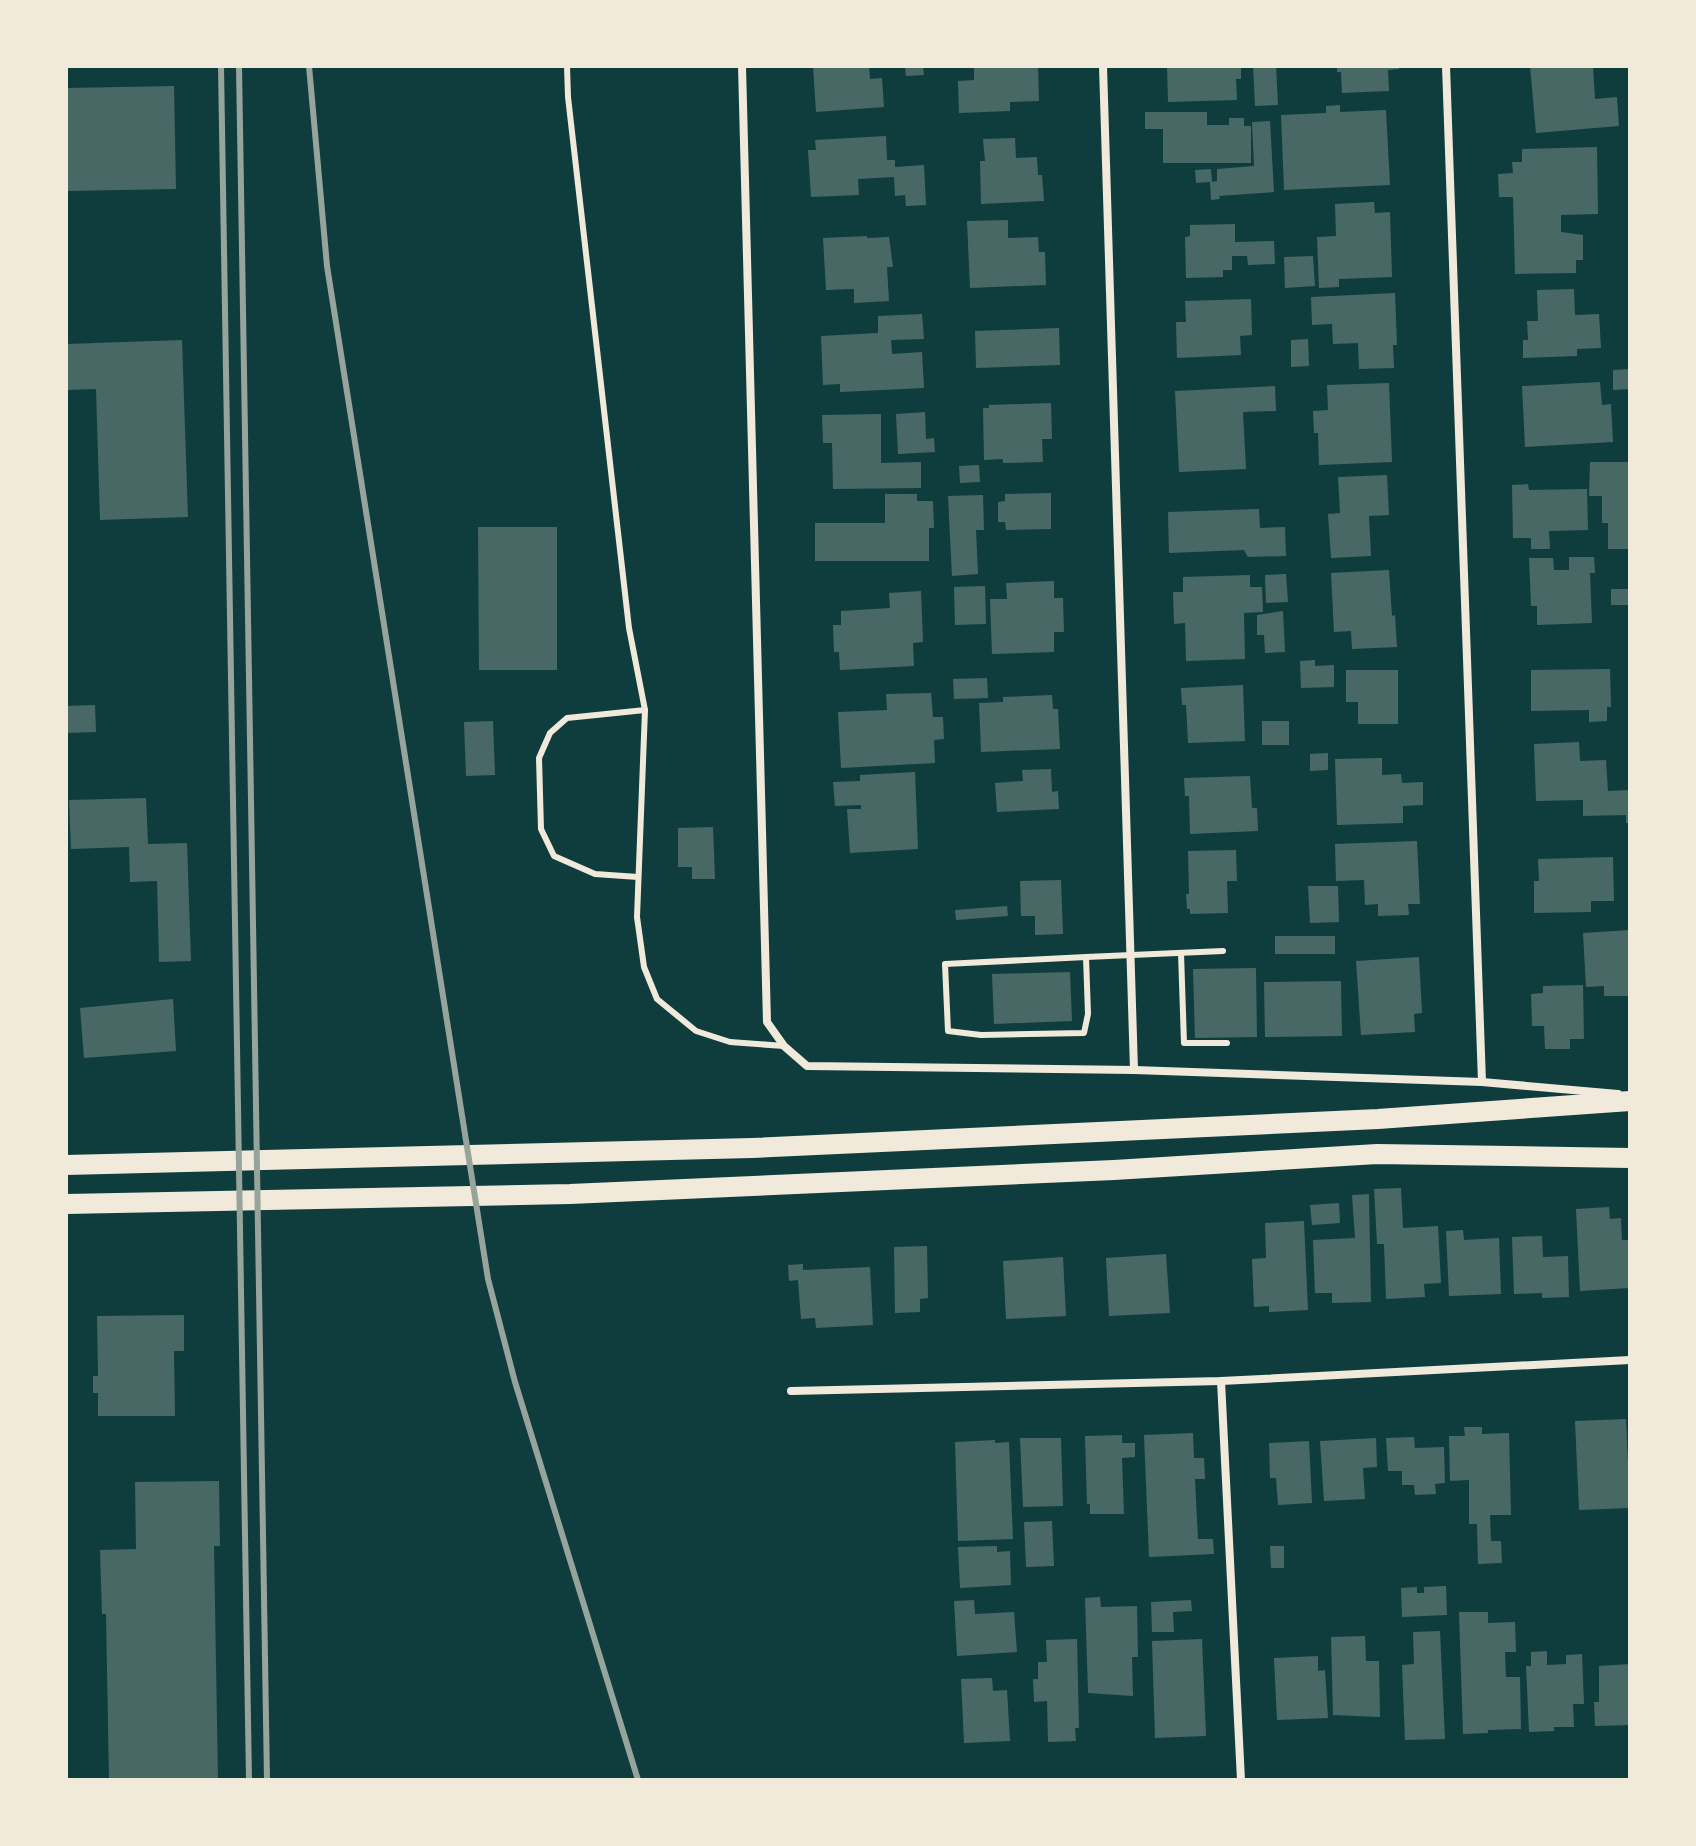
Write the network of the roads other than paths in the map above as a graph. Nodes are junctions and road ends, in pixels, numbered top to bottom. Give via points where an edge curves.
1 (567, 66) edge
2 (742, 66) edge
3 (1103, 66) edge
4 (1446, 66) edge
5 (645, 710) junction
6 (638, 877) junction
7 (1223, 951) dead end
8 (1181, 953) junction
9 (1131, 954) junction
10 (1086, 957) junction
11 (1227, 1043) dead end
12 (784, 1046) junction
13 (1134, 1070) junction
14 (1482, 1082) junction
15 (1630, 1095) edge
16 (1630, 1101) edge
17 (1630, 1158) edge
18 (66, 1165) edge
19 (66, 1204) edge
20 (1630, 1360) edge
21 (1221, 1381) junction
22 (791, 1391) dead end
23 (1241, 1780) edge

1 - 5 lane via 629,628
2 - 12 street via 767,1022
3 - 9 street
4 - 14 street
5 - 6 lane
5 - 6 lane via 567,718 550,733 539,758 541,829 554,856 595,874
6 - 12 lane via 644,967 657,999 696,1031 730,1042
7 - 8 lane
8 - 9 lane
8 - 11 lane via 1184,1043
9 - 10 lane
9 - 13 street
10 - 10 lane via 945,964 948,1031 1084,1033
12 - 13 street via 807,1066
13 - 14 street
14 - 15 street
16 - 18 main road via 1347,1121 768,1148
17 - 19 main road via 1377,1154 570,1194
20 - 21 street
21 - 22 street
21 - 23 street

